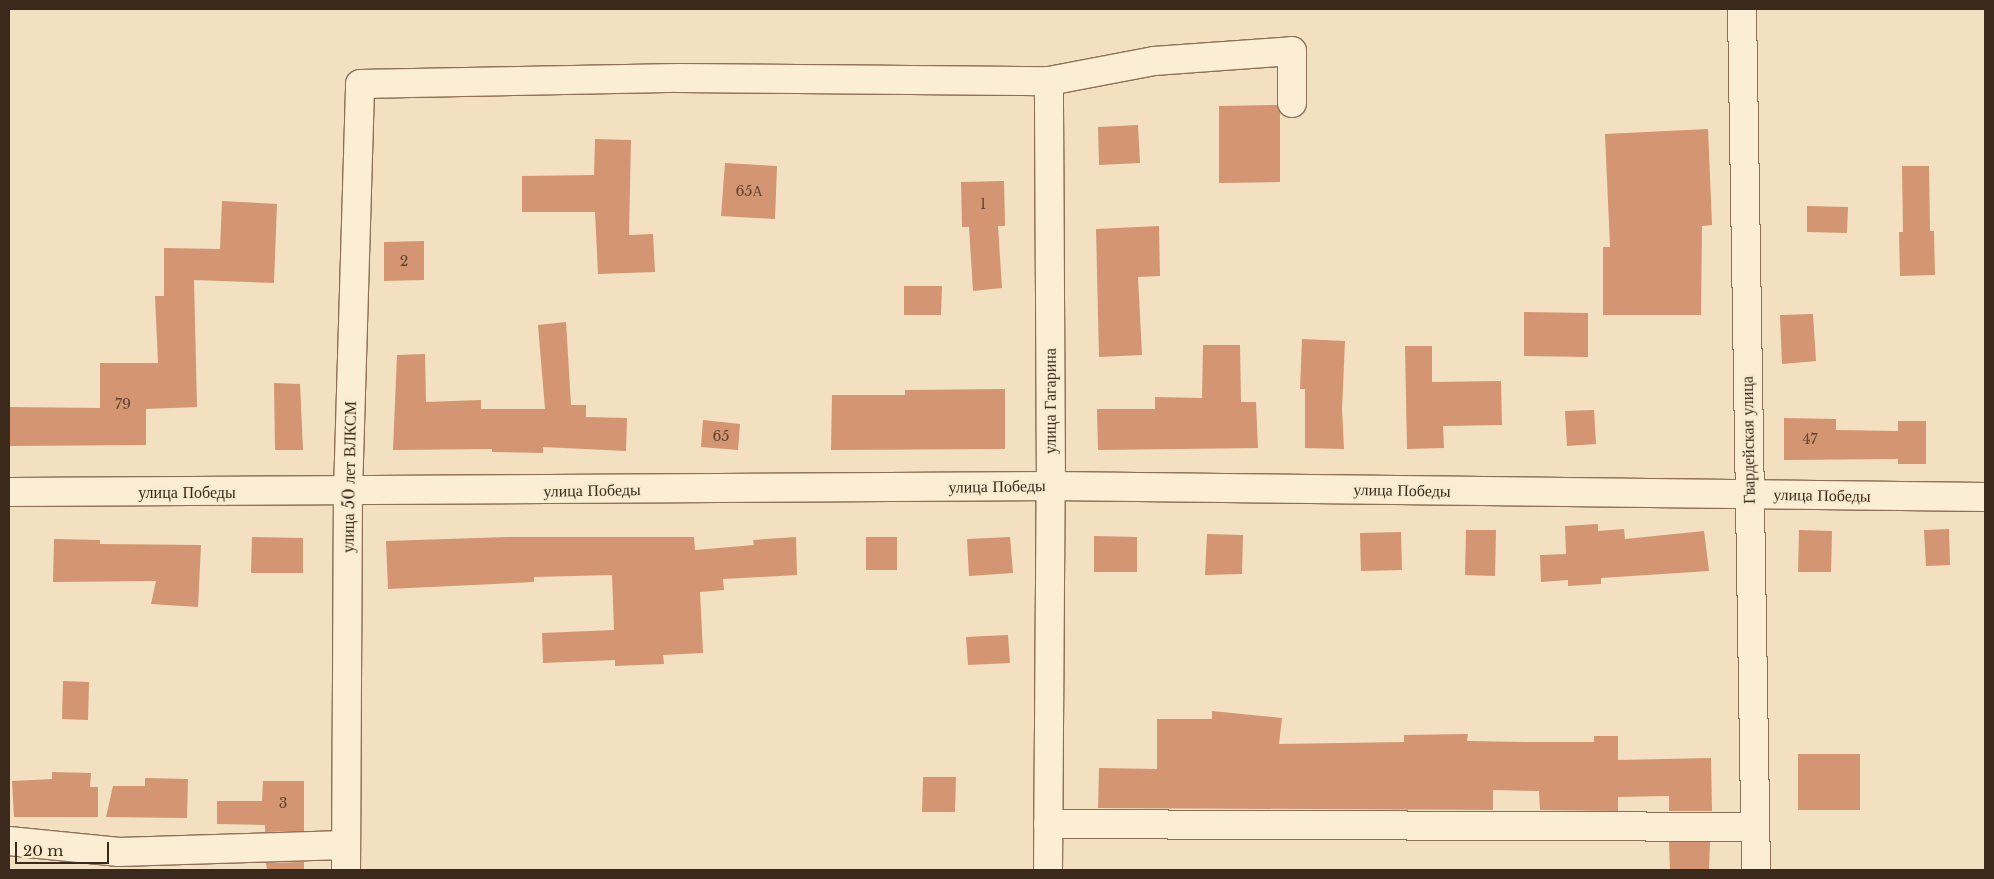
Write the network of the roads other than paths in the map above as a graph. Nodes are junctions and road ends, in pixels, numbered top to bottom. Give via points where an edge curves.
1 (1742, 9) edge
2 (1049, 81) junction
3 (1292, 103) dead end
4 (1051, 486) junction
5 (9, 492) edge
6 (348, 493) junction
7 (1749, 494) junction
8 (1985, 497) edge
9 (1048, 824) junction
10 (1755, 827) junction
11 (9, 841) edge
12 (346, 858) edge
13 (1048, 870) edge
14 (1756, 870) edge

1 - 7 street, Гвардейская улица
2 - 3 street via 1154,60 1292,51
2 - 4 street, улица Гагарина
2 - 6 street, улица 50 лет ВЛКСМ via 679,78 360,84
4 - 6 street, улица Победы
4 - 7 street, улица Победы
4 - 9 street, улица Гагарина
5 - 6 street, улица Победы
6 - 12 street, улица 50 лет ВЛКСМ
7 - 8 street, улица Победы
7 - 10 street, Гвардейская улица
9 - 10 street
9 - 13 street, улица Гагарина
10 - 14 street, Гвардейская улица
11 - 12 street via 119,852

